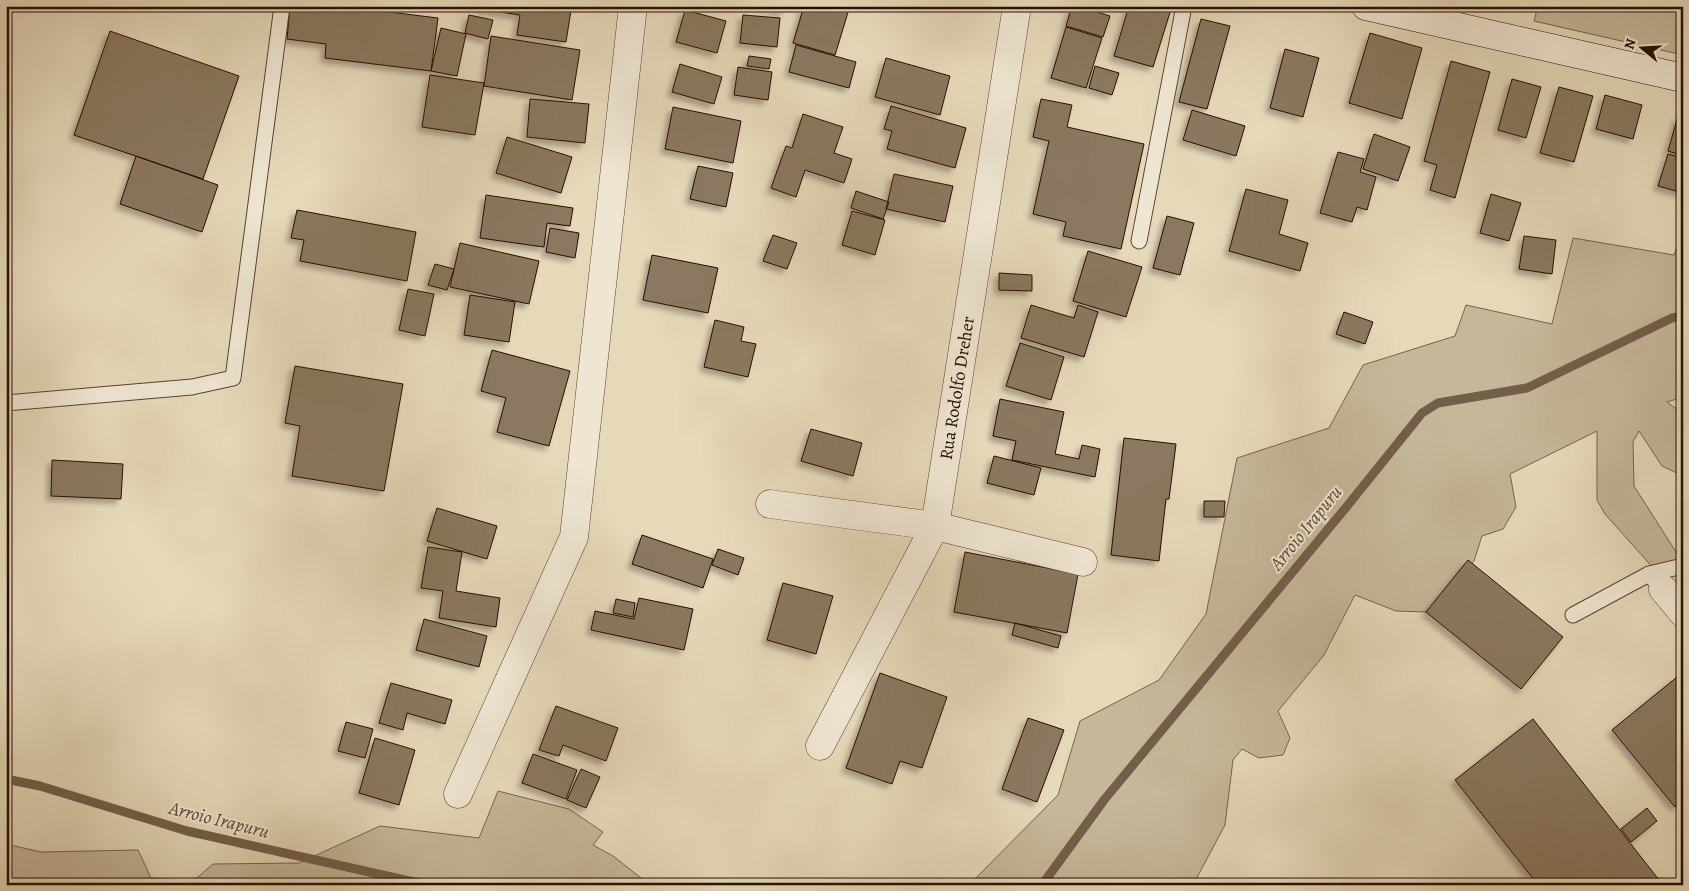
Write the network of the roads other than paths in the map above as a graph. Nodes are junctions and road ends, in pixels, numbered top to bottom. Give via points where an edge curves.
1 (282, 6) edge
2 (633, 6) edge
3 (1016, 6) edge
4 (1184, 6) edge
5 (1366, 6) edge
6 (1683, 78) edge
7 (1139, 241) dead end
8 (6, 403) edge
9 (770, 504) dead end
10 (935, 526) junction
11 (1083, 562) dead end
12 (1683, 566) edge
13 (1656, 582) junction
14 (1683, 612) edge
15 (1573, 615) dead end
16 (820, 746) dead end
17 (458, 794) dead end

1 - 8 lane via 233,378 192,387
2 - 17 street via 574,536
3 - 10 street, Rua Rodolfo Dreher
4 - 7 lane
5 - 6 street
9 - 10 street
10 - 11 street
10 - 16 street, Rua Rodolfo Dreher
12 - 13 lane
13 - 14 street
13 - 15 lane

